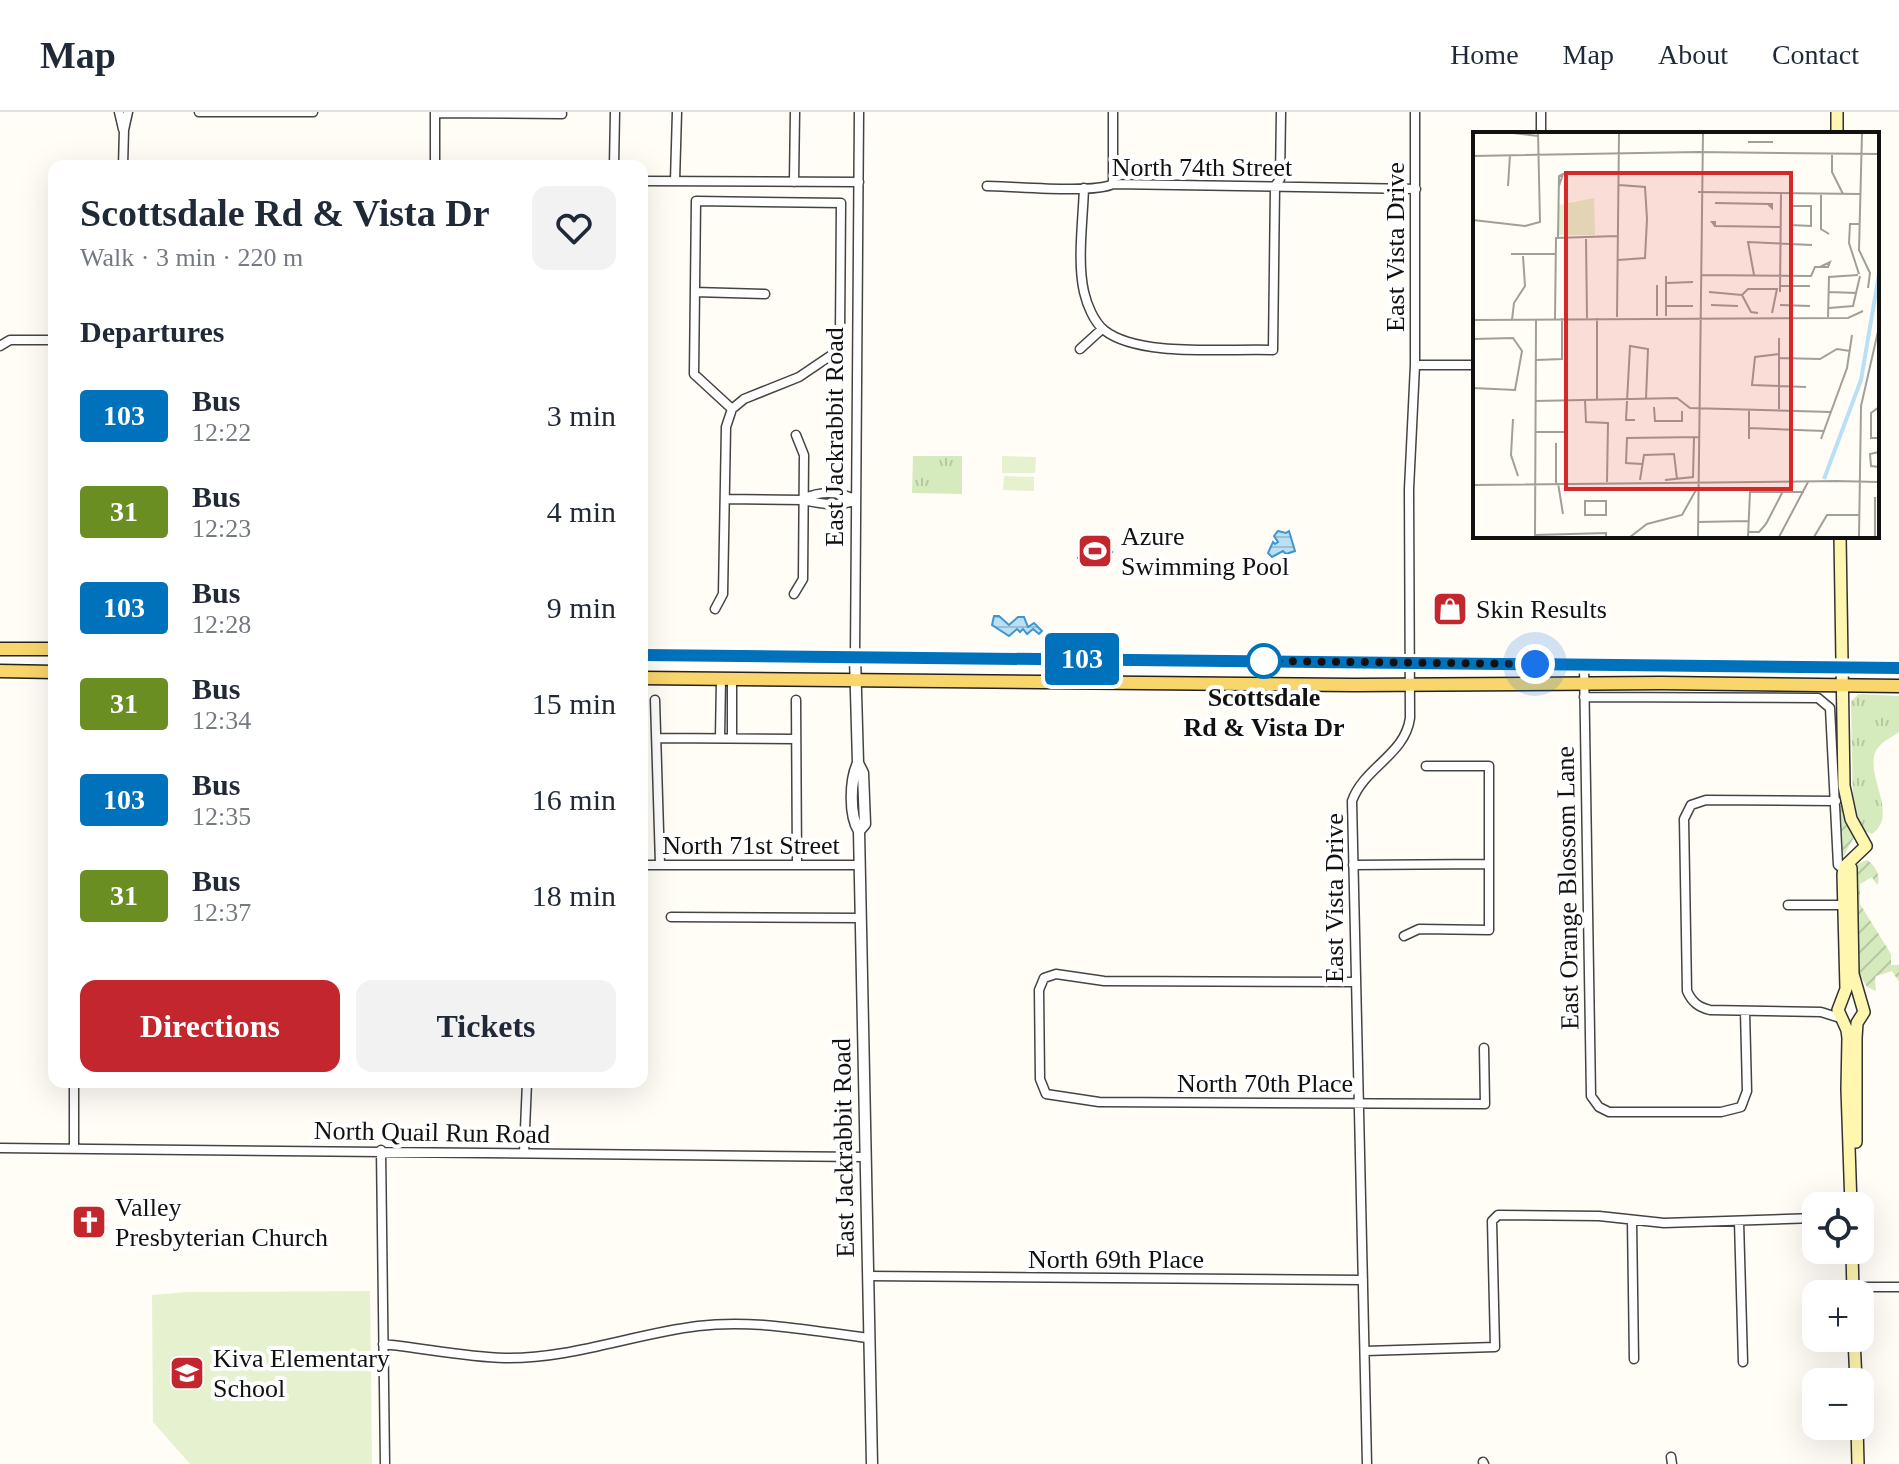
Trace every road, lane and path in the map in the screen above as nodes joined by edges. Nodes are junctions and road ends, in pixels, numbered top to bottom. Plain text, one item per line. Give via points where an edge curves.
1 (119, 112) edge
2 (128, 112) edge
3 (199, 112) edge
4 (435, 112) edge
5 (615, 112) edge
6 (677, 112) edge
7 (795, 112) edge
8 (859, 112) edge
9 (1113, 112) edge
10 (1281, 112) edge
11 (1415, 112) edge
12 (313, 113) edge
13 (562, 114) edge
14 (124, 130) junction
15 (123, 160) edge
16 (435, 160) edge
17 (614, 160) edge
18 (648, 181) edge
19 (675, 181) junction
20 (794, 182) junction
21 (859, 182) junction
22 (1113, 184) junction
23 (987, 186) dead end
24 (1275, 186) junction
25 (1084, 188) junction
26 (1416, 189) junction
27 (695, 292) junction
28 (765, 294) dead end
29 (1102, 329) junction
30 (48, 340) edge
31 (0, 346) edge
32 (1080, 349) dead end
33 (1415, 365) junction
34 (1473, 365) edge
35 (732, 409) junction
36 (796, 435) dead end
37 (725, 499) junction
38 (803, 500) junction
39 (856, 500) junction
40 (1840, 538) edge
41 (794, 594) dead end
42 (715, 609) dead end
43 (0, 649) edge
44 (48, 649) edge
45 (648, 655) edge
46 (855, 657) junction
47 (1052, 659) junction
48 (1114, 660) junction
49 (1410, 663) junction
50 (1584, 665) junction
51 (1841, 667) junction
52 (1899, 668) edge
53 (0, 671) edge
54 (48, 672) edge
55 (648, 678) edge
56 (726, 679) junction
57 (856, 680) junction
58 (1052, 683) junction
59 (1111, 683) junction
60 (1411, 684) junction
61 (1842, 685) junction
62 (1899, 686) edge
63 (1584, 690) junction
64 (655, 700) dead end
65 (796, 700) dead end
66 (657, 738) junction
67 (720, 738) junction
68 (732, 738) junction
69 (795, 739) junction
70 (1426, 766) dead end
71 (1836, 801) junction
72 (660, 864) junction
73 (797, 864) junction
74 (1489, 864) junction
75 (648, 865) edge
76 (860, 865) junction
77 (1353, 865) junction
78 (1847, 866) junction
79 (1788, 905) dead end
80 (1843, 905) junction
81 (671, 917) dead end
82 (860, 918) junction
83 (1404, 936) dead end
84 (1848, 965) junction
85 (1354, 982) junction
86 (1859, 1001) junction
87 (1842, 1003) junction
88 (1745, 1011) junction
89 (1821, 1012) junction
90 (1847, 1021) junction
91 (1484, 1048) dead end
92 (74, 1088) edge
93 (527, 1088) edge
94 (1357, 1104) junction
95 (0, 1148) edge
96 (74, 1149) junction
97 (381, 1150) junction
98 (524, 1153) junction
99 (864, 1157) junction
100 (1851, 1192) edge
101 (1802, 1219) edge
102 (1632, 1221) junction
103 (1739, 1221) junction
104 (868, 1276) junction
105 (1363, 1280) junction
106 (1899, 1287) edge
107 (1874, 1289) edge
108 (868, 1338) junction
109 (383, 1344) junction
110 (1365, 1351) junction
111 (1634, 1359) dead end
112 (1743, 1362) dead end
113 (1857, 1440) edge
114 (385, 1464) edge
115 (872, 1464) edge
116 (1367, 1464) edge
117 (1858, 1464) edge

1 - 14 street
2 - 14 street
3 - 12 street
4 - 13 street
4 - 16 street
5 - 17 street
6 - 19 street
7 - 20 street
8 - 21 street, East Jackrabbit Road
9 - 22 street
10 - 24 street via 1280,179
11 - 26 street, East Vista Drive
14 - 15 street
18 - 19 street
19 - 20 street
20 - 21 street
21 - 39 street, East Jackrabbit Road
22 - 24 street, North 74th Street
22 - 25 street, North 74th Street
23 - 25 street, North 74th Street
24 - 26 street, North 74th Street
24 - 29 street via 1273,350 1135,346
25 - 29 street via 1083,289
26 - 33 street, East Vista Drive
27 - 28 street
27 - 35 street via 694,374
27 - 35 street via 696,201 841,203 840,335 833,354
29 - 32 street
30 - 31 street via 10,340
33 - 34 street
33 - 49 street, East Vista Drive
35 - 37 street via 726,427
36 - 38 street via 804,455
37 - 38 street
37 - 42 street via 723,594
38 - 39 street via 814,494 847,494
38 - 41 street via 803,579
39 - 46 street, East Jackrabbit Road
40 - 51 main road
43 - 44 main road
45 - 46 main road
46 - 47 main road
46 - 57 street, East Jackrabbit Road
47 - 48 main road
47 - 58 main road
48 - 49 main road
48 - 59 main road
49 - 50 main road
49 - 60 street, East Vista Drive
50 - 51 main road
50 - 63 street, East Orange Blossom Lane
51 - 52 main road
51 - 61 main road
53 - 54 main road
55 - 56 main road
56 - 57 main road
56 - 67 street
56 - 68 street
57 - 58 main road
57 - 76 street, East Jackrabbit Road via 865,824 859,831
58 - 59 main road
59 - 60 main road
60 - 63 main road
60 - 77 street, East Vista Drive via 1404,740 1358,787 1352,801
61 - 62 main road
61 - 63 main road
61 - 78 main road via 1844,786 1851,819 1866,846
63 - 71 street via 1818,698 1830,708
63 - 88 street, East Orange Blossom Lane via 1591,1096 1609,1112 1721,1112 1741,1107 1747,1091
64 - 66 street
65 - 69 street
66 - 67 street
66 - 72 street
67 - 68 street
68 - 69 street
69 - 73 street
70 - 74 street via 1489,766
71 - 78 street via 1838,865
71 - 88 street via 1706,800 1691,805 1684,819 1687,991 1696,1004 1710,1010
72 - 73 street, North 71st Street
72 - 75 street, North 71st Street
73 - 76 street, North 71st Street
74 - 77 street
74 - 83 street via 1489,930 1419,929
76 - 82 street, East Jackrabbit Road
77 - 85 street, East Vista Drive
78 - 80 main road
78 - 84 main road
79 - 80 street
80 - 84 main road
81 - 82 street
82 - 99 street, East Jackrabbit Road
84 - 86 main road
84 - 87 main road
85 - 94 street, East Vista Drive
85 - 94 street, North 70th Place via 1104,981 1056,974 1044,978 1039,990 1040,1079 1046,1094 1099,1102
86 - 87 main road
86 - 90 main road via 1864,1012
87 - 89 street
87 - 90 main road
88 - 89 street
89 - 90 street
90 - 100 main road
91 - 94 street, North 70th Place via 1485,1104
92 - 96 street
93 - 98 street
94 - 105 street, East Vista Drive
95 - 96 street, North Quail Run Road
96 - 97 street, North Quail Run Road
97 - 98 street, North Quail Run Road
97 - 109 street
98 - 99 street, North Quail Run Road
99 - 104 street, East Jackrabbit Road
101 - 103 street
102 - 103 street
102 - 110 street via 1498,1215 1492,1221 1495,1347
102 - 111 street
103 - 112 street
104 - 105 street, North 69th Place
104 - 108 street, East Jackrabbit Road
105 - 110 street, East Vista Drive
106 - 107 street
108 - 109 street via 751,1323 701,1325 578,1351 506,1358
108 - 115 street, East Jackrabbit Road
109 - 114 street
110 - 116 street, East Vista Drive
113 - 117 main road

